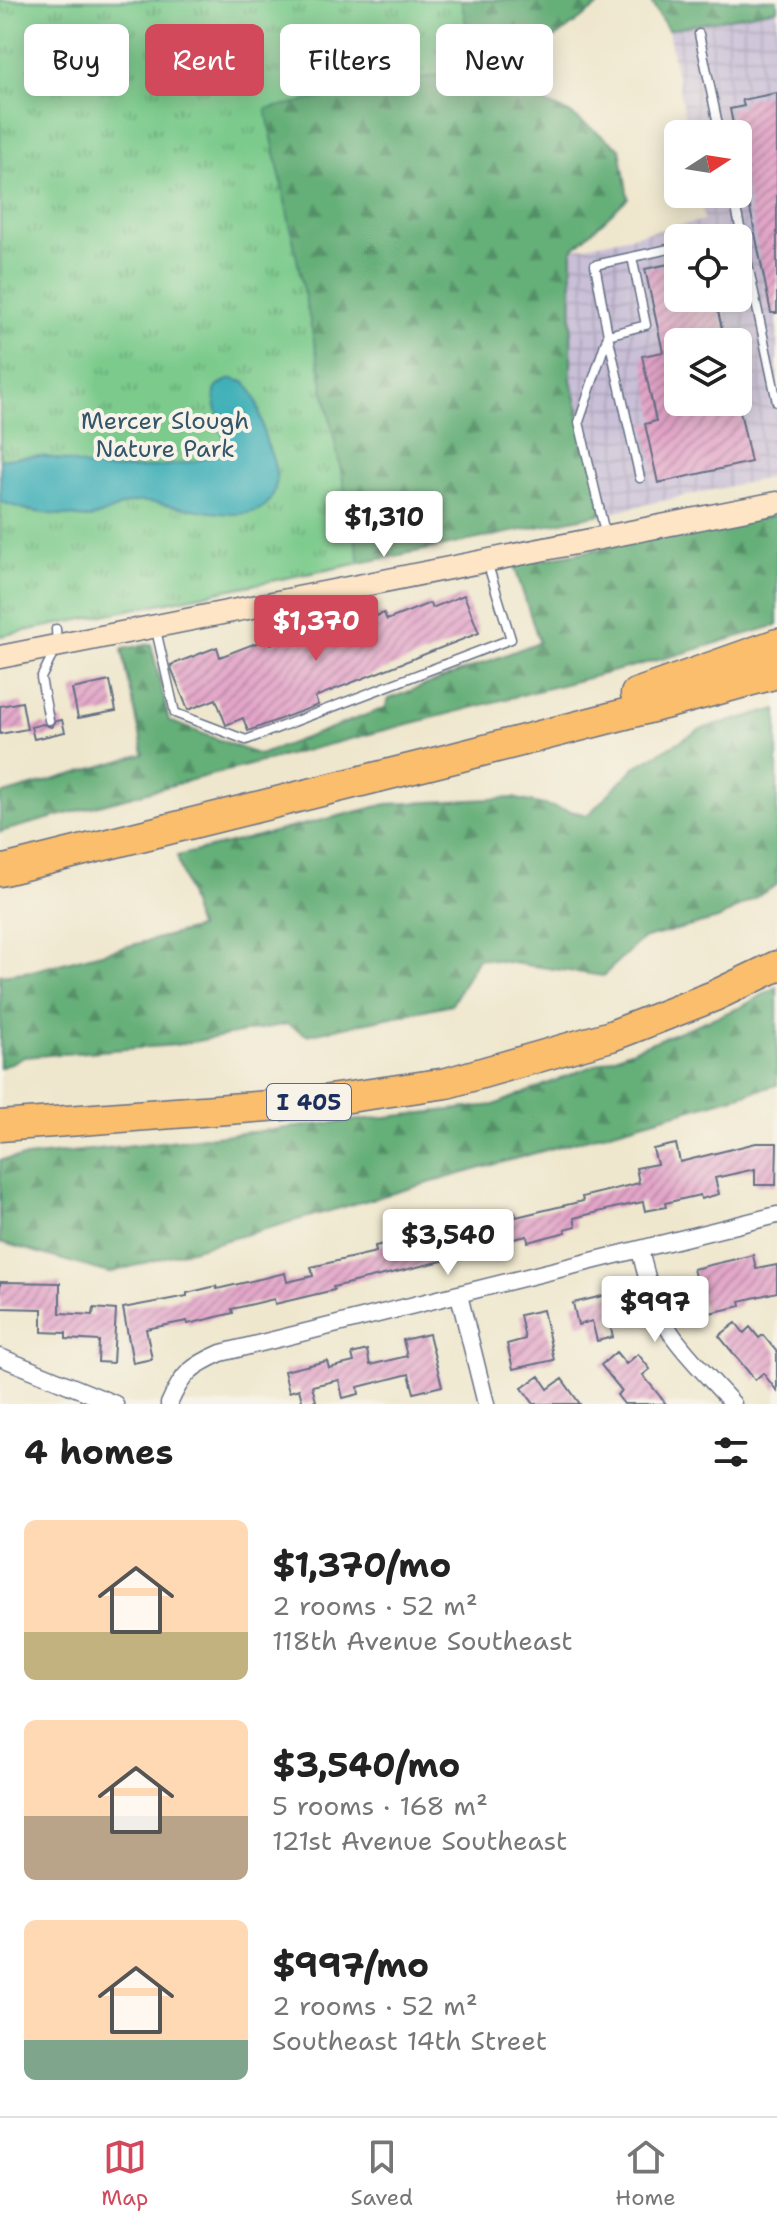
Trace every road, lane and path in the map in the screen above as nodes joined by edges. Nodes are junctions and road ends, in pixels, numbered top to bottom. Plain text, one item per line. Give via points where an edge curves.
1 (699, 34) dead end
2 (717, 120) edge
3 (736, 208) edge
4 (664, 250) edge
5 (632, 257) junction
6 (608, 335) junction
7 (777, 402) edge
8 (640, 478) dead end
9 (777, 503) edge
10 (606, 537) junction
11 (487, 562) junction
12 (155, 627) junction
13 (56, 638) junction
14 (777, 644) edge
15 (0, 657) edge
16 (777, 673) edge
17 (49, 720) dead end
18 (450, 759) junction
19 (0, 871) edge
20 (777, 966) edge
21 (0, 1126) edge
22 (777, 1215) edge
23 (640, 1250) junction
24 (459, 1295) junction
25 (0, 1357) edge
26 (115, 1404) edge
27 (169, 1404) edge
28 (486, 1404) edge
29 (733, 1404) edge

1 - 2 lane
3 - 7 lane
4 - 5 lane
5 - 6 lane via 646,325
5 - 6 lane via 595,265
6 - 8 lane
6 - 10 lane via 579,422
9 - 10 street
10 - 11 street
11 - 12 street
11 - 12 lane via 511,639 246,740 175,713
12 - 13 street
13 - 15 street
13 - 17 lane via 41,678
14 - 18 highway
16 - 18 highway
18 - 19 highway
20 - 21 highway, I 405 via 611,1036 447,1083 292,1104
22 - 23 street
23 - 24 street
23 - 29 street via 649,1287 671,1333
24 - 27 street via 221,1353 191,1368
24 - 28 street
25 - 26 street

